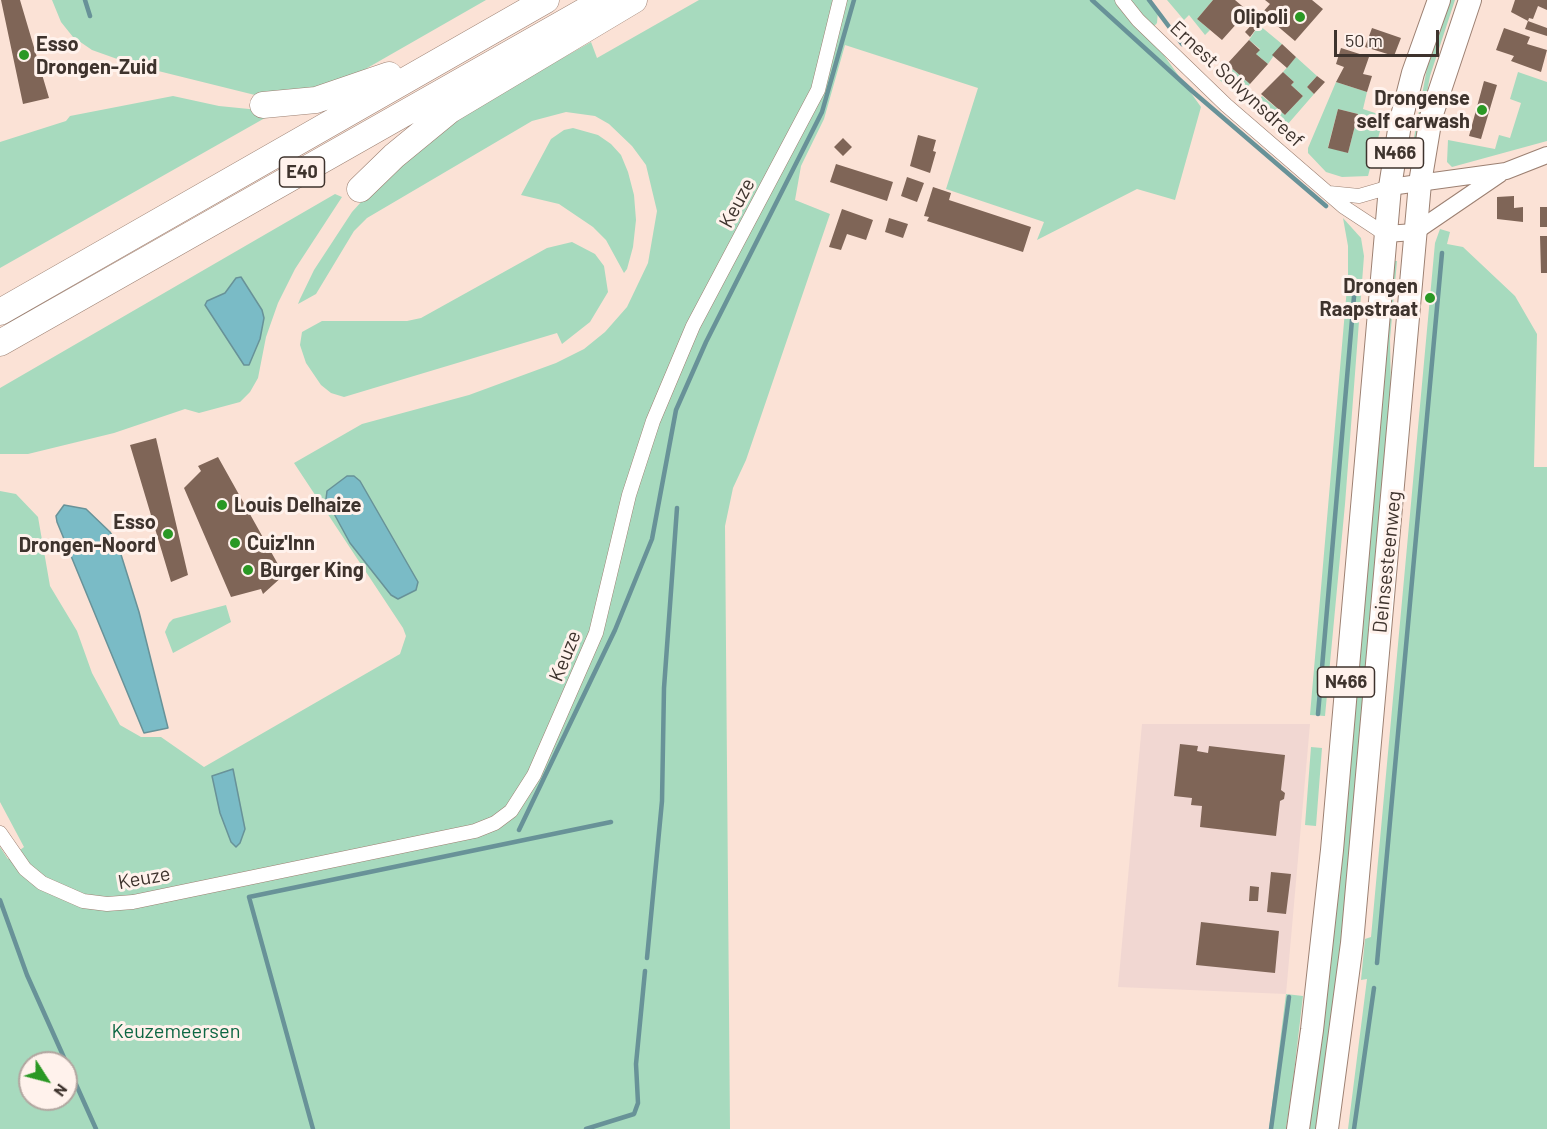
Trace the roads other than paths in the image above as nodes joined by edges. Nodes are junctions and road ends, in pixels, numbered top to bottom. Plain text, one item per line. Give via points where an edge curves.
1 (546, 0) edge
2 (604, 0) edge
3 (634, 0) edge
4 (840, 0) edge
5 (1122, 0) edge
6 (1439, 0) edge
7 (1470, 0) edge
8 (444, 58) junction
9 (263, 105) dead end
10 (1547, 155) edge
11 (1506, 171) junction
12 (1420, 183) junction
13 (1390, 187) junction
14 (360, 189) dead end
15 (1329, 193) junction
16 (1415, 232) junction
17 (1386, 234) junction
18 (0, 312) edge
19 (0, 343) edge
20 (0, 833) edge
21 (1298, 1129) edge
22 (1327, 1129) edge

1 - 8 highway, E40
2 - 19 highway, E40
3 - 14 highway via 450,110
4 - 20 street, Keuze via 818,90 693,326 653,421 629,495 596,633 534,775 511,811 475,831 133,902 107,904 82,901 42,883 25,869
5 - 15 street, Ernest Solvynsdreef via 1226,105
6 - 13 highway, Deinsesteenweg / N466 via 1413,73
7 - 12 highway, Deinsesteenweg / N466 via 1437,98
8 - 9 highway via 316,100
8 - 18 highway, E40
10 - 11 street
11 - 12 street
11 - 16 street
12 - 13 street
12 - 16 highway, Deinsesteenweg / N466
13 - 15 street via 1359,196
13 - 17 highway, Deinsesteenweg / N466
15 - 17 street, Ernest Solvynsdreef
16 - 17 street
16 - 22 highway, Deinsesteenweg / N466 via 1353,931
17 - 21 highway, Deinsesteenweg / N466 via 1332,850

